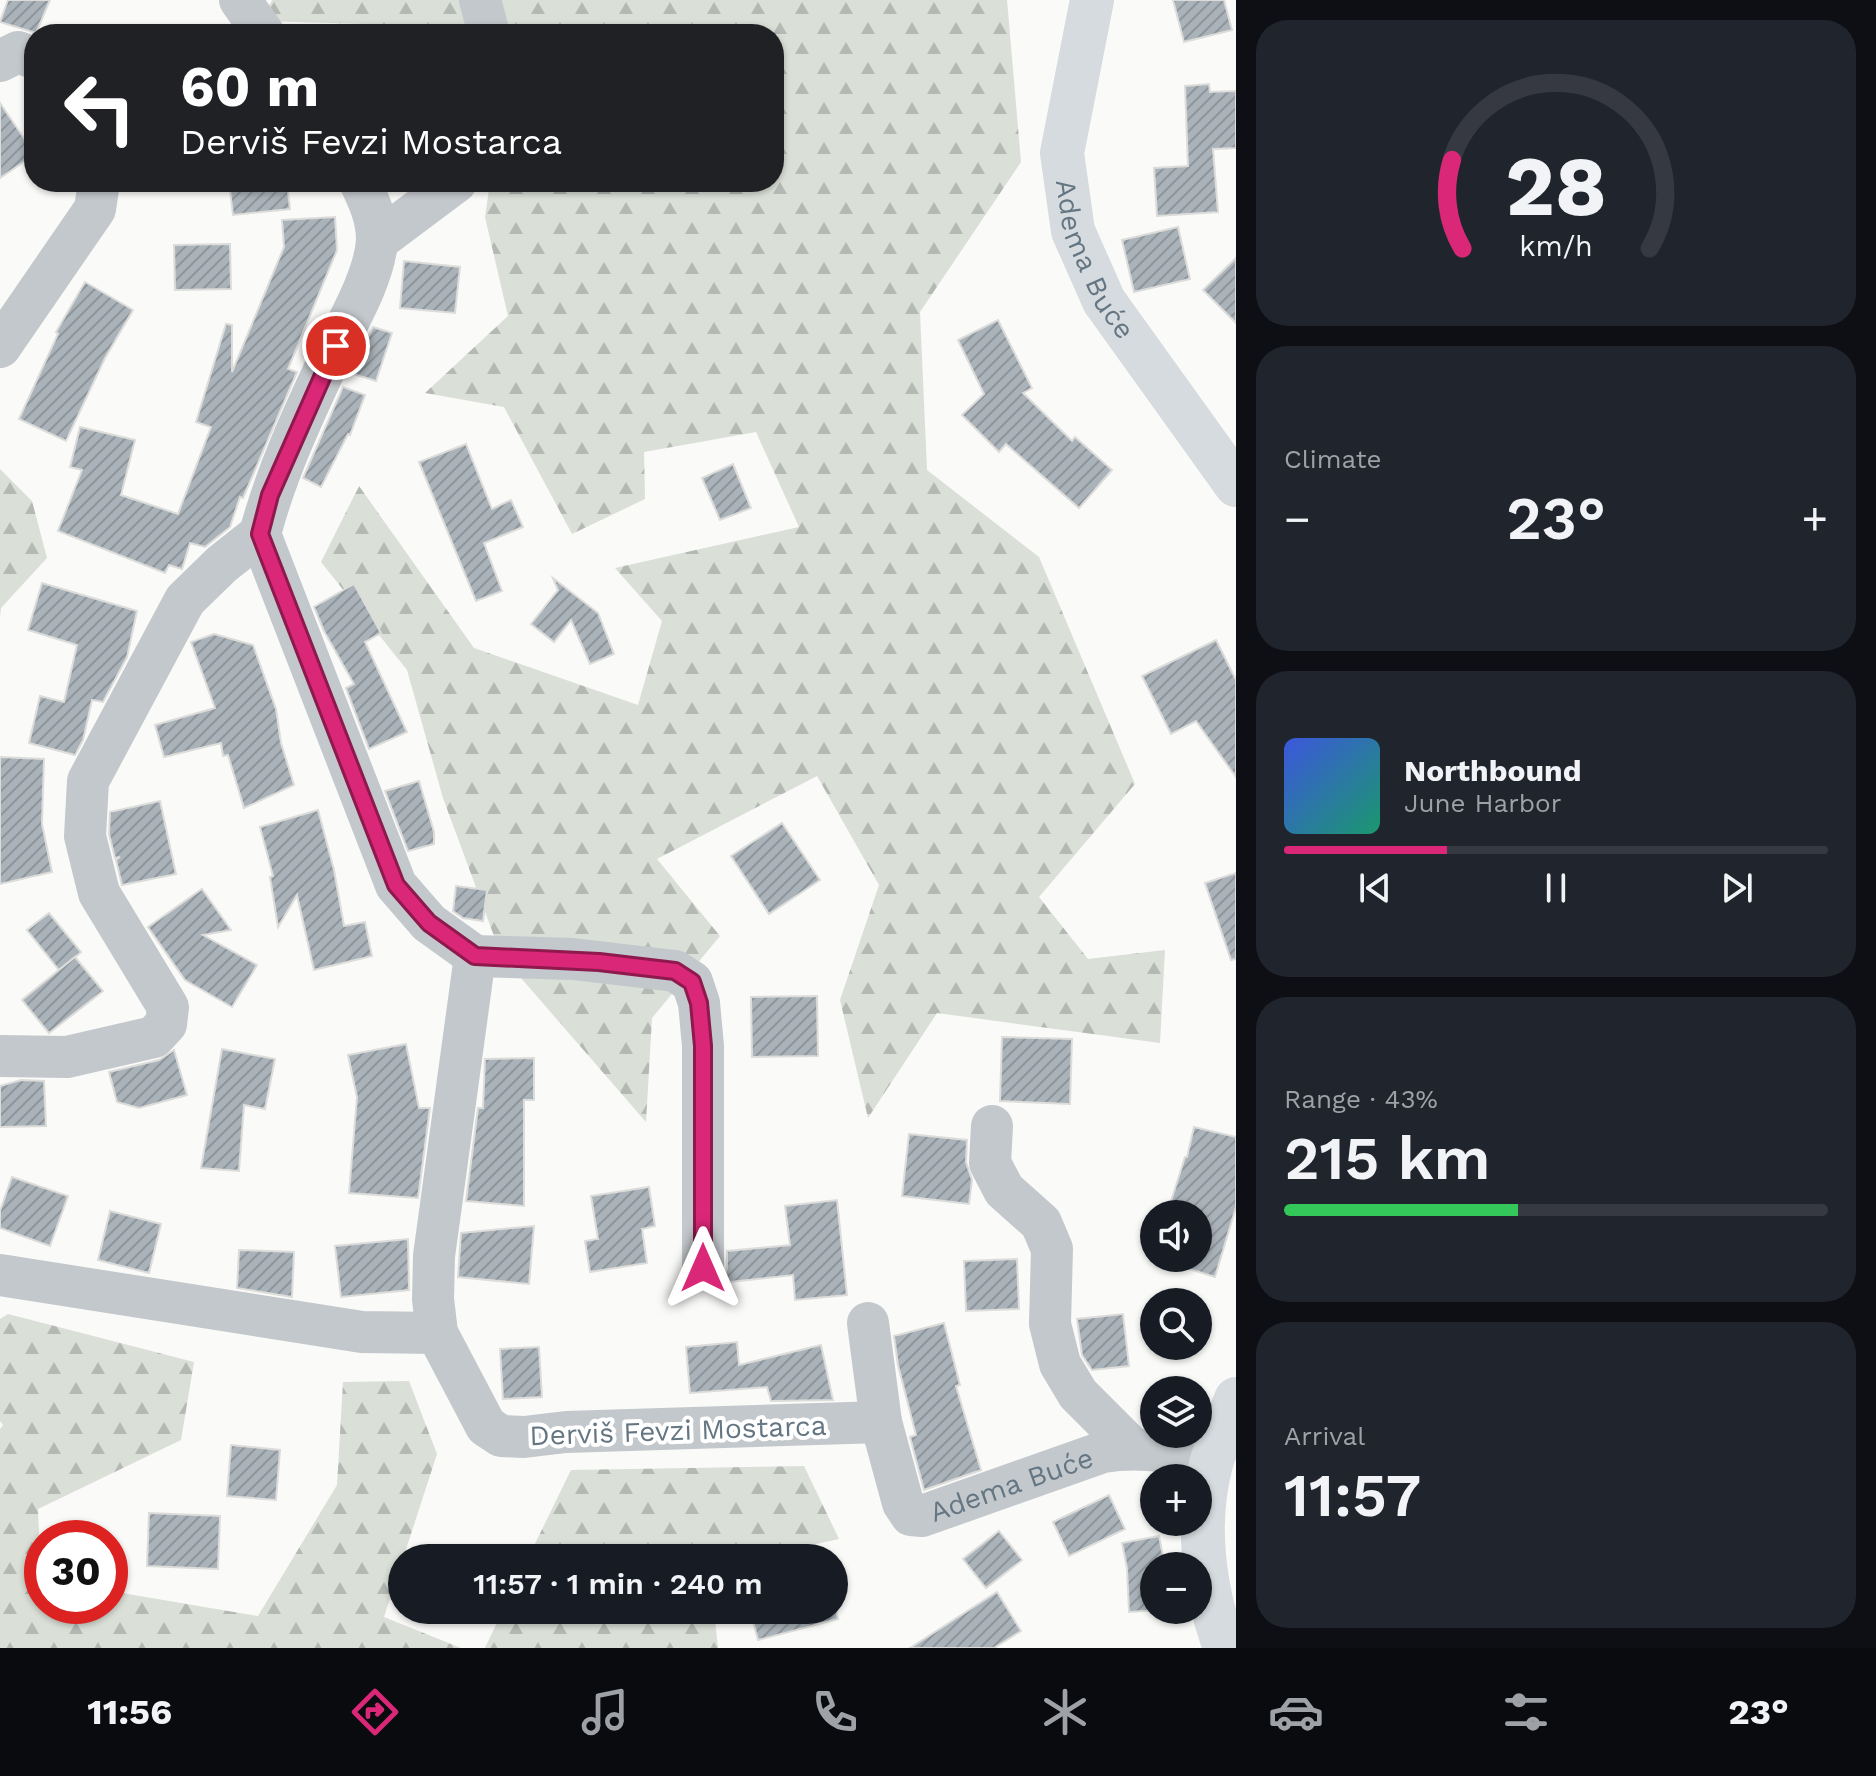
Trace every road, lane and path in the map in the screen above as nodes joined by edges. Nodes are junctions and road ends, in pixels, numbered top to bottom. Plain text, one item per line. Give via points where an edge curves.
1 (240, 0) edge
2 (480, 0) edge
3 (1092, 0) edge
4 (257, 24) edge
5 (486, 24) edge
6 (24, 54) edge
7 (0, 61) edge
8 (98, 192) edge
9 (365, 192) edge
10 (443, 192) edge
11 (377, 241) junction
12 (0, 347) edge
13 (1236, 485) edge
14 (260, 534) junction
15 (475, 956) junction
16 (0, 1056) edge
17 (992, 1126) dead end
18 (703, 1268) dead end
19 (0, 1275) edge
20 (868, 1323) dead end
21 (437, 1333) junction
22 (1236, 1399) edge
23 (881, 1422) junction
24 (1132, 1448) junction
25 (1211, 1463) junction
26 (1225, 1648) edge

1 - 4 street
2 - 5 street
3 - 13 street, Adema Buće via 1062,153 1073,231 1104,301
6 - 7 street
8 - 12 street via 95,209
9 - 11 street via 374,209
10 - 11 street
11 - 14 street via 367,277 270,495
14 - 15 street via 396,885 429,923
14 - 16 street via 185,600 88,781 85,836 99,893 168,1007 166,1024 154,1037 67,1057
15 - 18 street via 573,959 675,971 692,982 703,1046
15 - 21 street, Derviš Fevzi Mostarca via 434,1256
17 - 24 street via 990,1163 1004,1190 1041,1223 1052,1249 1050,1324 1060,1364 1078,1394
19 - 21 street via 362,1332
20 - 23 street, Adema Buće
21 - 23 street, Derviš Fevzi Mostarca via 486,1426 501,1436
22 - 25 street
23 - 24 street, Adema Buće via 911,1515 922,1516 1103,1452
24 - 25 street, Adema Buće
25 - 26 street via 1202,1539 1211,1611

